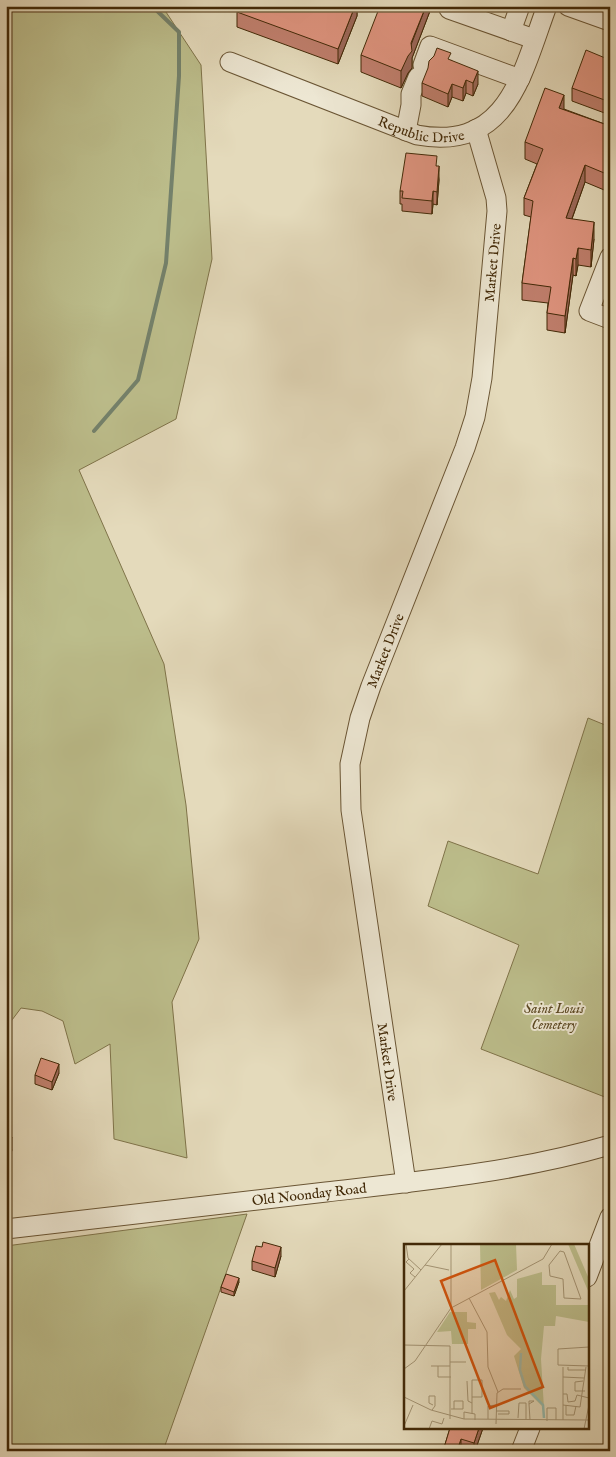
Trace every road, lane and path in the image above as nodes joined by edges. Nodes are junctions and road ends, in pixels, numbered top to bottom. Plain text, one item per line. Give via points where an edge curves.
1 (520, 6) edge
2 (547, 6) edge
3 (568, 6) edge
4 (448, 9) dead end
5 (610, 21) edge
6 (510, 31) junction
7 (534, 40) junction
8 (230, 62) dead end
9 (520, 79) junction
10 (476, 129) junction
11 (406, 131) junction
12 (610, 257) edge
13 (610, 319) edge
14 (610, 1145) edge
15 (406, 1183) junction
16 (610, 1217) edge
17 (6, 1228) edge
18 (588, 1274) edge
19 (529, 1430) edge
20 (521, 1451) edge

1 - 6 street
2 - 7 street, Republic Drive
3 - 5 street
4 - 6 street
6 - 7 street
7 - 9 street, Republic Drive
8 - 11 street, Republic Drive
9 - 10 street, Republic Drive via 504,107 489,122
9 - 11 street via 430,46 411,94
10 - 11 street, Republic Drive via 455,137 441,138
10 - 15 street, Market Drive via 497,211 485,355 475,417 371,686 355,735 350,764 351,810
12 - 13 street via 589,311
14 - 15 street, Old Noonday Road via 532,1164
15 - 17 street, Old Noonday Road
16 - 18 street
19 - 20 street

